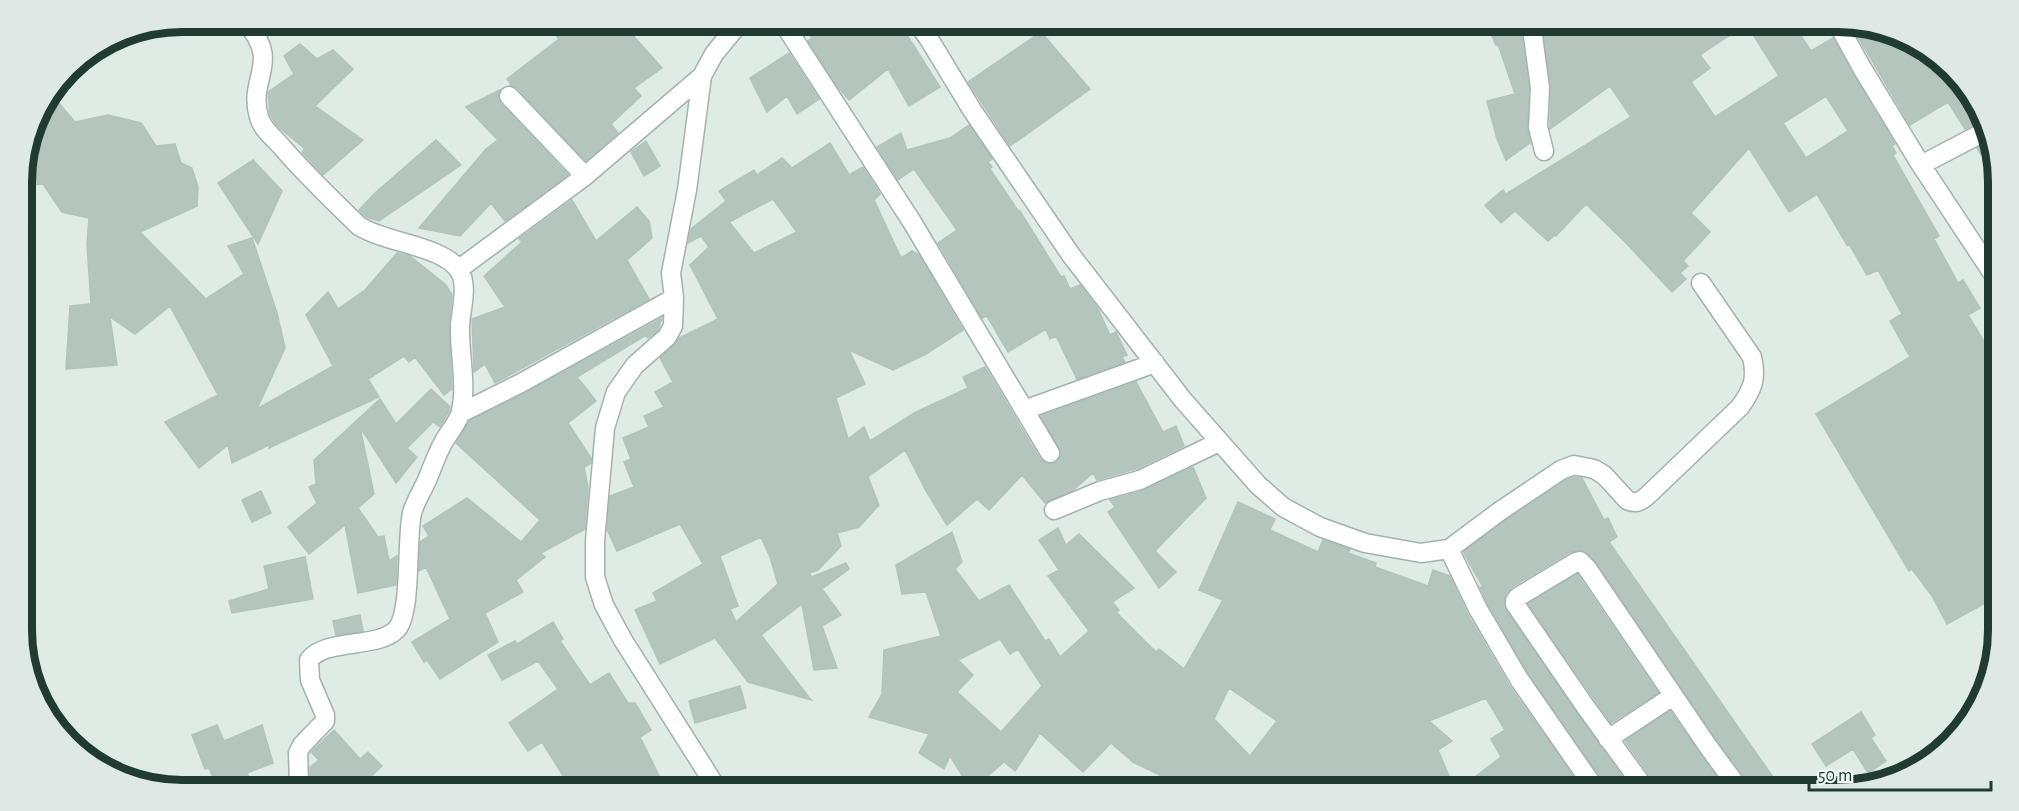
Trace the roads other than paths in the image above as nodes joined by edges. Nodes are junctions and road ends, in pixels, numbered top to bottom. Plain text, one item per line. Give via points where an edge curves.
1 (255, 32) edge
2 (732, 32) edge
3 (789, 32) edge
4 (924, 32) edge
5 (1532, 32) edge
6 (1842, 32) edge
7 (702, 76) junction
8 (509, 96) dead end
9 (1979, 134) edge
10 (1544, 151) dead end
11 (1922, 165) junction
12 (585, 176) junction
13 (1988, 255) edge
14 (459, 269) junction
15 (1701, 283) dead end
16 (674, 298) junction
17 (1155, 363) junction
18 (1024, 410) junction
19 (461, 413) junction
20 (1219, 442) junction
21 (1050, 453) dead end
22 (1054, 510) dead end
23 (1449, 549) junction
24 (1673, 696) junction
25 (1608, 739) junction
26 (1588, 779) edge
27 (1638, 779) edge
28 (1732, 779) edge
29 (299, 780) edge
30 (711, 780) edge

1 - 14 street via 264,56 256,102 263,127 359,226 444,257
2 - 7 street
3 - 18 street via 912,222
4 - 17 street via 1071,255
5 - 10 street via 1540,88 1538,127
6 - 11 street
7 - 12 street
7 - 16 street via 671,273
8 - 12 street
9 - 11 street
11 - 13 street
12 - 14 street
14 - 19 street via 464,279
15 - 23 street via 1752,357 1755,381 1740,407 1641,501 1627,500 1594,469 1574,465 1535,487
16 - 19 street
16 - 30 street via 671,332 627,375 609,409 595,578 623,640
17 - 18 street
17 - 20 street
18 - 21 street
19 - 29 street via 442,444 413,510 405,602 398,627 381,637 324,650 309,660 310,680 325,721 298,753
20 - 22 street via 1140,480
20 - 23 street via 1283,507 1320,527 1365,543 1420,553
23 - 26 street via 1519,679
24 - 25 street
24 - 25 street via 1580,561 1518,597 1515,601 1521,612
24 - 28 street
25 - 27 street

